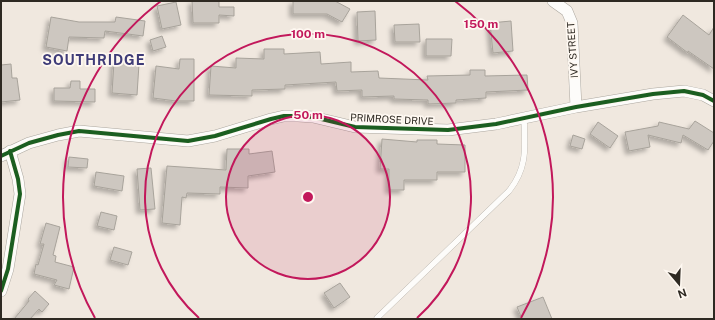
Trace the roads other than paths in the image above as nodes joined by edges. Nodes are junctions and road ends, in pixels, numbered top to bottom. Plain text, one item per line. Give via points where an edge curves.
1 (553, 1) edge
2 (714, 101) edge
3 (576, 107) junction
4 (524, 118) junction
5 (5, 154) edge
6 (1, 290) edge
7 (377, 318) dead end

1 - 3 street, IVY STREET via 567,11 572,23
2 - 3 street, PRIMROSE DRIVE via 684,91
3 - 4 street, PRIMROSE DRIVE
4 - 5 street, PRIMROSE DRIVE via 448,130 355,126 313,117 284,116 188,141 79,131 40,140
4 - 7 lane via 524,156 517,181
5 - 6 street via 18,179 20,194 8,269

